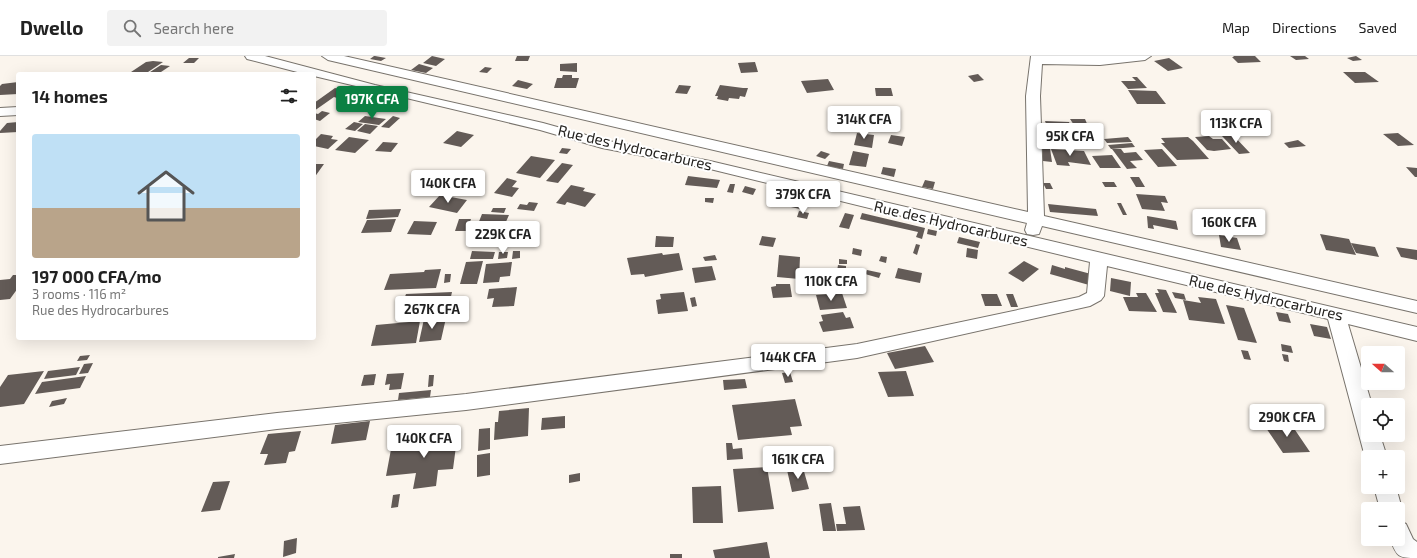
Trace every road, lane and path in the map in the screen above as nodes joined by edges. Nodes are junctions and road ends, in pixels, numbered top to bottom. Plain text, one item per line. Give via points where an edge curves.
1 (251, 56) edge
2 (328, 56) edge
3 (1145, 56) edge
4 (1037, 58) edge
5 (284, 64) junction
6 (270, 72) edge
7 (314, 72) edge
8 (397, 72) junction
9 (316, 73) edge
10 (373, 88) junction
11 (16, 111) edge
12 (0, 112) edge
13 (1036, 219) junction
14 (1031, 243) junction
15 (1099, 259) junction
16 (1417, 307) edge
17 (1336, 315) junction
18 (1417, 334) edge
19 (1361, 403) edge
20 (0, 455) edge
21 (1404, 546) edge
22 (1417, 556) edge

1 - 5 street, Rue des Hydrocarbures
2 - 8 street
3 - 4 street via 1100,61
4 - 13 street via 1033,96
5 - 6 street
5 - 7 street, Rue des Hydrocarbures
8 - 10 street
8 - 13 street
9 - 10 street, Rue des Hydrocarbures
10 - 14 street, Rue des Hydrocarbures via 543,127 602,144 710,165
11 - 12 street
13 - 14 street
13 - 16 street
14 - 15 street, Rue des Hydrocarbures
15 - 17 street, Rue des Hydrocarbures
15 - 20 street via 1095,296 1084,302 857,351 466,402 277,421
17 - 18 street, Rue des Hydrocarbures
17 - 19 street
21 - 22 street

